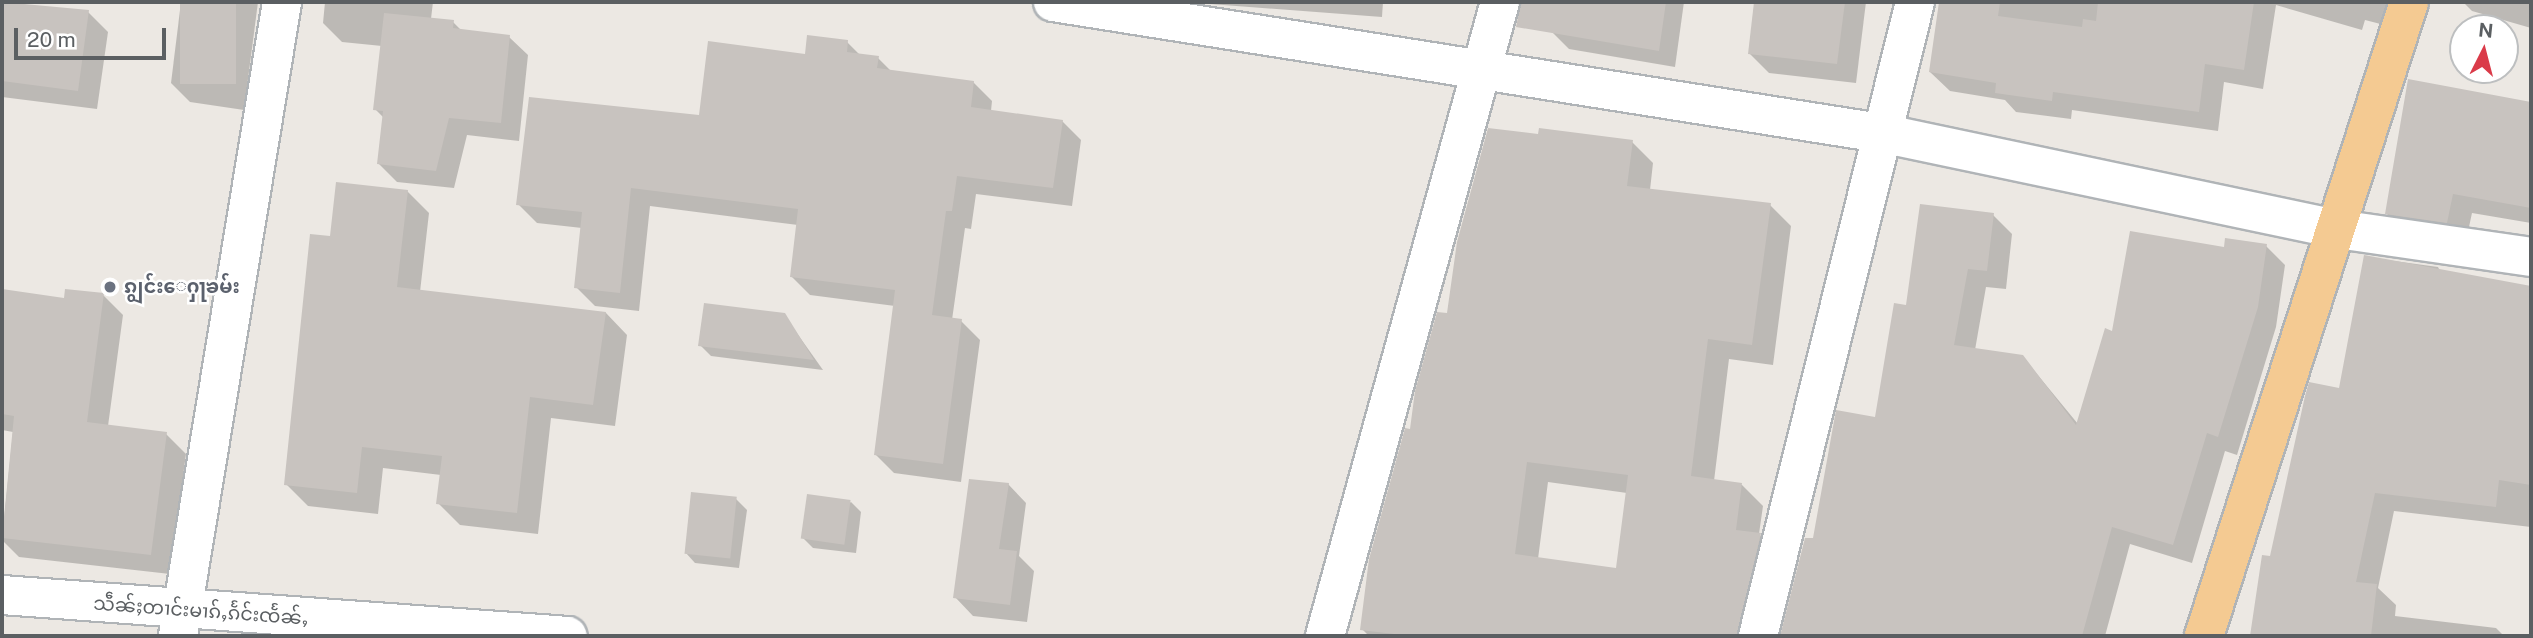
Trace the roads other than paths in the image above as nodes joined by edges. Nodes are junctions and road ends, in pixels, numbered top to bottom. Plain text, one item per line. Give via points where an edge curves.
1 (282, 2) edge
2 (1053, 2) edge
3 (1500, 2) edge
4 (1915, 2) edge
5 (2409, 2) edge
6 (1480, 70) junction
7 (1886, 134) junction
8 (2337, 229) junction
9 (2531, 257) edge
10 (2, 596) edge
11 (180, 622) edge
12 (568, 636) edge
13 (1325, 636) edge
14 (1758, 636) edge
15 (2204, 636) edge

1 - 11 street
2 - 6 street
3 - 6 street
4 - 7 street
5 - 8 highway
6 - 7 street
6 - 13 street
7 - 8 street
7 - 14 street
8 - 9 street
8 - 15 highway
10 - 11 street, သဵၼ်ႈတၢင်းမၢၵ်ႇၵႅင်းၸႅၼ်ႇ
11 - 12 street, သဵၼ်ႈတၢင်းမၢၵ်ႇၵႅင်းၸႅၼ်ႇ

